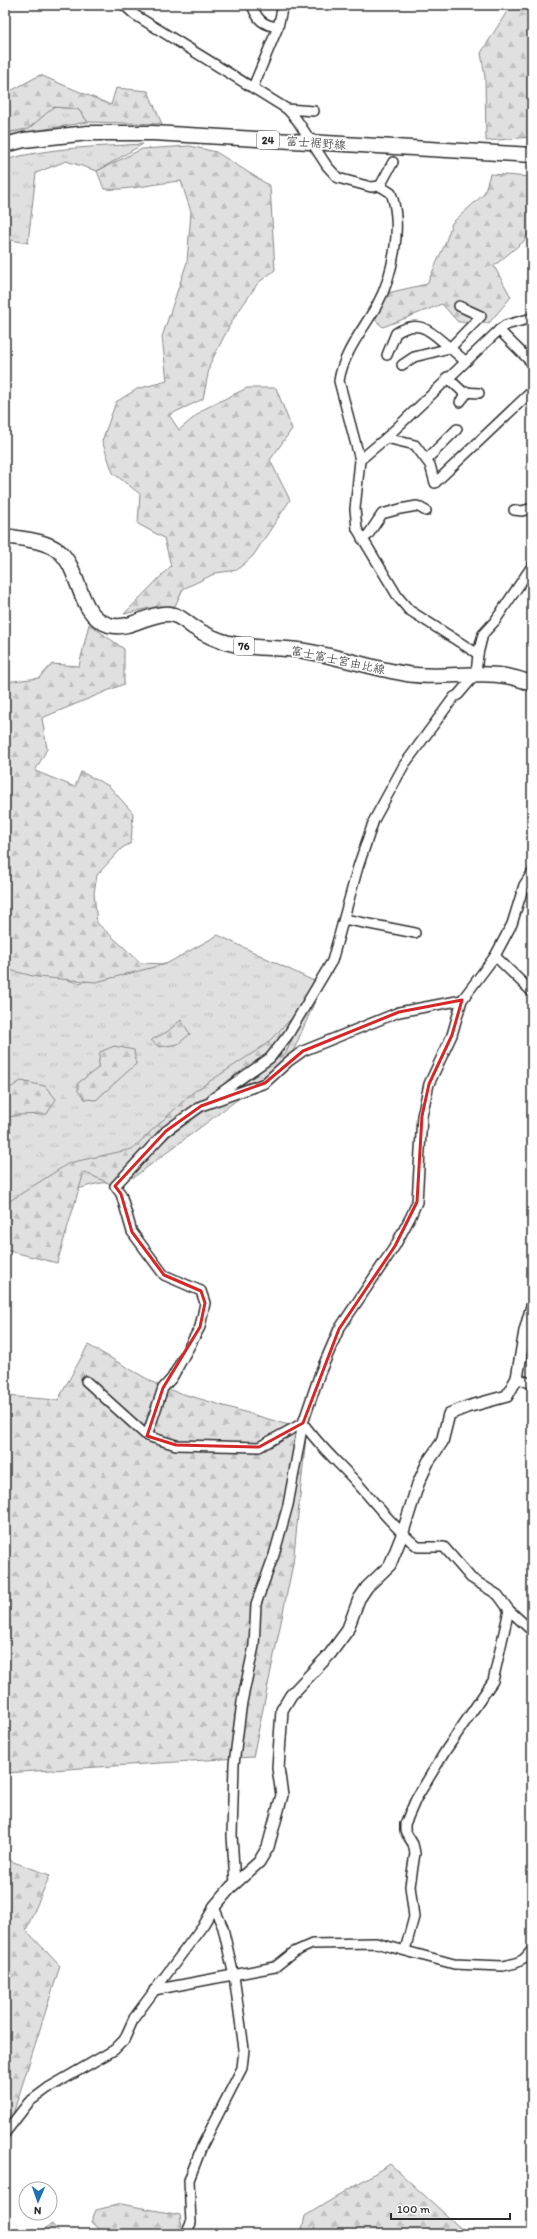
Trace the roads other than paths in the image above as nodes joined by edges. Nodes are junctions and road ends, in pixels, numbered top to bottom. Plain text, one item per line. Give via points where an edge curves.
1 (124, 5) edge
2 (252, 5) edge
3 (283, 5) edge
4 (278, 27) junction
5 (253, 87) junction
6 (287, 109) junction
7 (314, 111) dead end
8 (312, 143) junction
9 (5, 145) edge
10 (532, 154) edge
11 (393, 162) dead end
12 (380, 186) junction
13 (459, 306) dead end
14 (532, 318) edge
15 (499, 330) junction
16 (450, 348) junction
17 (387, 355) dead end
18 (465, 361) junction
19 (532, 363) edge
20 (402, 365) dead end
21 (448, 377) junction
22 (532, 391) edge
23 (468, 392) junction
24 (479, 393) dead end
25 (460, 402) dead end
26 (457, 429) dead end
27 (386, 438) junction
28 (427, 459) junction
29 (360, 460) junction
30 (532, 508) edge
31 (514, 510) dead end
32 (426, 511) dead end
33 (5, 536) edge
34 (362, 539) junction
35 (532, 566) edge
36 (478, 654) junction
37 (476, 674) junction
38 (532, 684) edge
39 (532, 874) edge
40 (344, 919) junction
41 (415, 933) dead end
42 (495, 956) junction
43 (532, 992) edge
44 (462, 1000) junction
45 (200, 1106) junction
46 (532, 1306) edge
47 (517, 1378) junction
48 (86, 1381) dead end
49 (532, 1384) edge
50 (303, 1423) junction
51 (147, 1436) junction
52 (402, 1535) junction
53 (509, 1610) junction
54 (532, 1631) edge
55 (235, 1884) junction
56 (214, 1907) junction
57 (405, 1950) junction
58 (532, 1950) edge
59 (234, 1976) junction
60 (154, 1990) junction
61 (5, 2133) edge
62 (186, 2234) edge

1 - 5 street via 135,15
2 - 4 street via 257,18 266,25
3 - 4 street
4 - 5 street
5 - 6 street
6 - 7 street
6 - 8 street
8 - 9 main road, 富士裾野線 / 24 via 153,133 88,133 37,138
8 - 10 main road, 富士裾野線 / 24
8 - 12 street via 338,178
11 - 12 street
12 - 29 street via 391,193 394,201 397,221 395,246 385,288 347,355 339,381
13 - 16 street via 481,316
14 - 15 street via 506,325
15 - 18 street
15 - 19 street
16 - 17 street via 424,327 410,326 396,333
16 - 18 street
16 - 20 street via 414,358
18 - 21 street
21 - 23 street via 463,392
21 - 27 street
22 - 28 street via 435,483
23 - 24 street
23 - 25 street
26 - 28 street
27 - 28 street via 407,441 415,445
27 - 29 street
29 - 34 street via 355,523
30 - 31 street
32 - 34 street via 417,506 382,514 368,535
33 - 37 main road, 富士富士宮由比線 / 76 via 40,543 59,552 68,562 89,609 100,622 108,625 118,627 157,614 171,614 210,636 240,646 299,650 386,671 424,677
34 - 36 street via 398,598 409,610
35 - 36 street via 495,621 483,634
36 - 37 street
37 - 38 main road, 富士富士宮由比線 / 76 via 501,674
37 - 40 street via 458,696 454,697 404,765 374,820
39 - 42 street via 524,885 512,924
40 - 41 street
40 - 45 street via 332,961 288,1035 270,1058
42 - 43 street
42 - 44 street
44 - 45 street via 399,1012 303,1051 288,1061 265,1083
44 - 50 street via 452,1035 427,1091 422,1116 417,1202 395,1246 339,1329 320,1373
45 - 51 street via 166,1131 115,1186 121,1194 132,1232 164,1276 201,1291 204,1303 200,1327 172,1378 163,1388
46 - 47 street
47 - 49 street
47 - 52 street via 507,1396 448,1414 442,1442 428,1462 418,1484
48 - 51 street
50 - 51 street via 259,1447 176,1445
50 - 52 street via 315,1440
50 - 55 street via 288,1505 274,1556 256,1604 254,1646 242,1702 234,1764 232,1835
52 - 53 street via 418,1547 444,1547 471,1578 498,1595
52 - 55 street via 390,1565 359,1600 347,1631 330,1654 291,1695 282,1710 278,1768 282,1795 268,1847 259,1862
53 - 54 street
53 - 57 street via 493,1681 446,1750 416,1799 405,1824 405,1831 415,1853 410,1886 414,1917
55 - 56 street
56 - 59 street via 223,1928
56 - 60 street
57 - 58 street via 454,1964 503,1966 524,1959
57 - 59 street via 376,1943 312,1944 294,1952 275,1967
59 - 60 street
59 - 62 street via 244,2049 242,2068 202,2146 189,2180 191,2223
60 - 61 street via 134,2018 124,2040 114,2050 48,2088 29,2102

